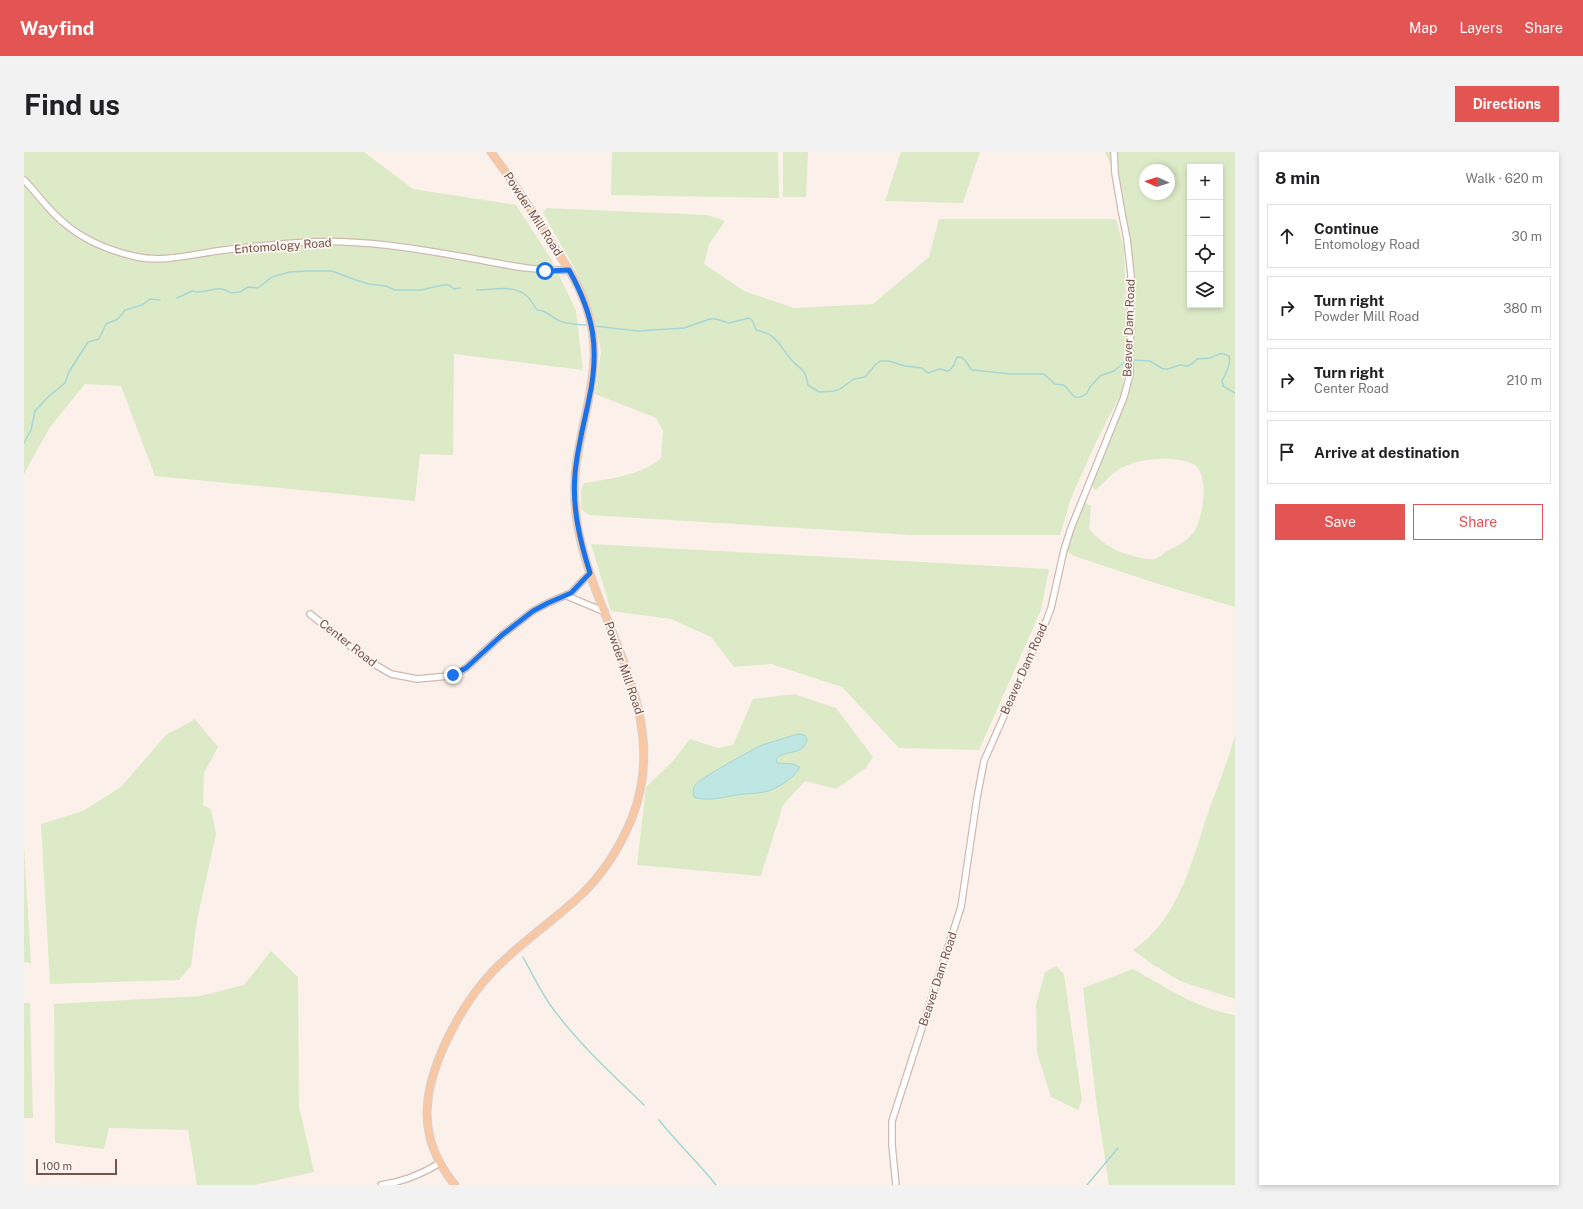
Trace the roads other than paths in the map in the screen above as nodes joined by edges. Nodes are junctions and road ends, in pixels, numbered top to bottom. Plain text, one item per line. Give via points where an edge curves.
1 (491, 152) edge
2 (1114, 152) edge
3 (24, 180) edge
4 (569, 270) junction
5 (590, 573) junction
6 (567, 596) junction
7 (605, 612) junction
8 (310, 614) dead end
9 (440, 1163) junction
10 (381, 1185) edge
11 (455, 1185) edge
12 (896, 1185) edge

1 - 4 main road, Powder Mill Road via 528,204
2 - 12 street, Beaver Dam Road via 1118,194 1130,254 1130,374 1124,397 1067,540 1051,608 984,761 961,907 892,1121
3 - 4 street, Entomology Road via 62,222 75,231 93,242 143,258 167,258 307,242 330,242 420,250 532,270
4 - 5 main road, Powder Mill Road via 583,297 593,330 593,373 576,461 574,486 578,525
5 - 6 street, Center Road
5 - 7 main road, Powder Mill Road
6 - 7 street
6 - 8 street, Center Road via 548,603 522,619 466,668 453,675 432,678 402,677 381,669
7 - 9 main road, Powder Mill Road via 632,684 643,728 643,772 633,816 617,849 600,874 582,894 494,970 456,1022 434,1068 426,1113 431,1143
9 - 10 street via 416,1176
9 - 11 main road, Powder Mill Road

